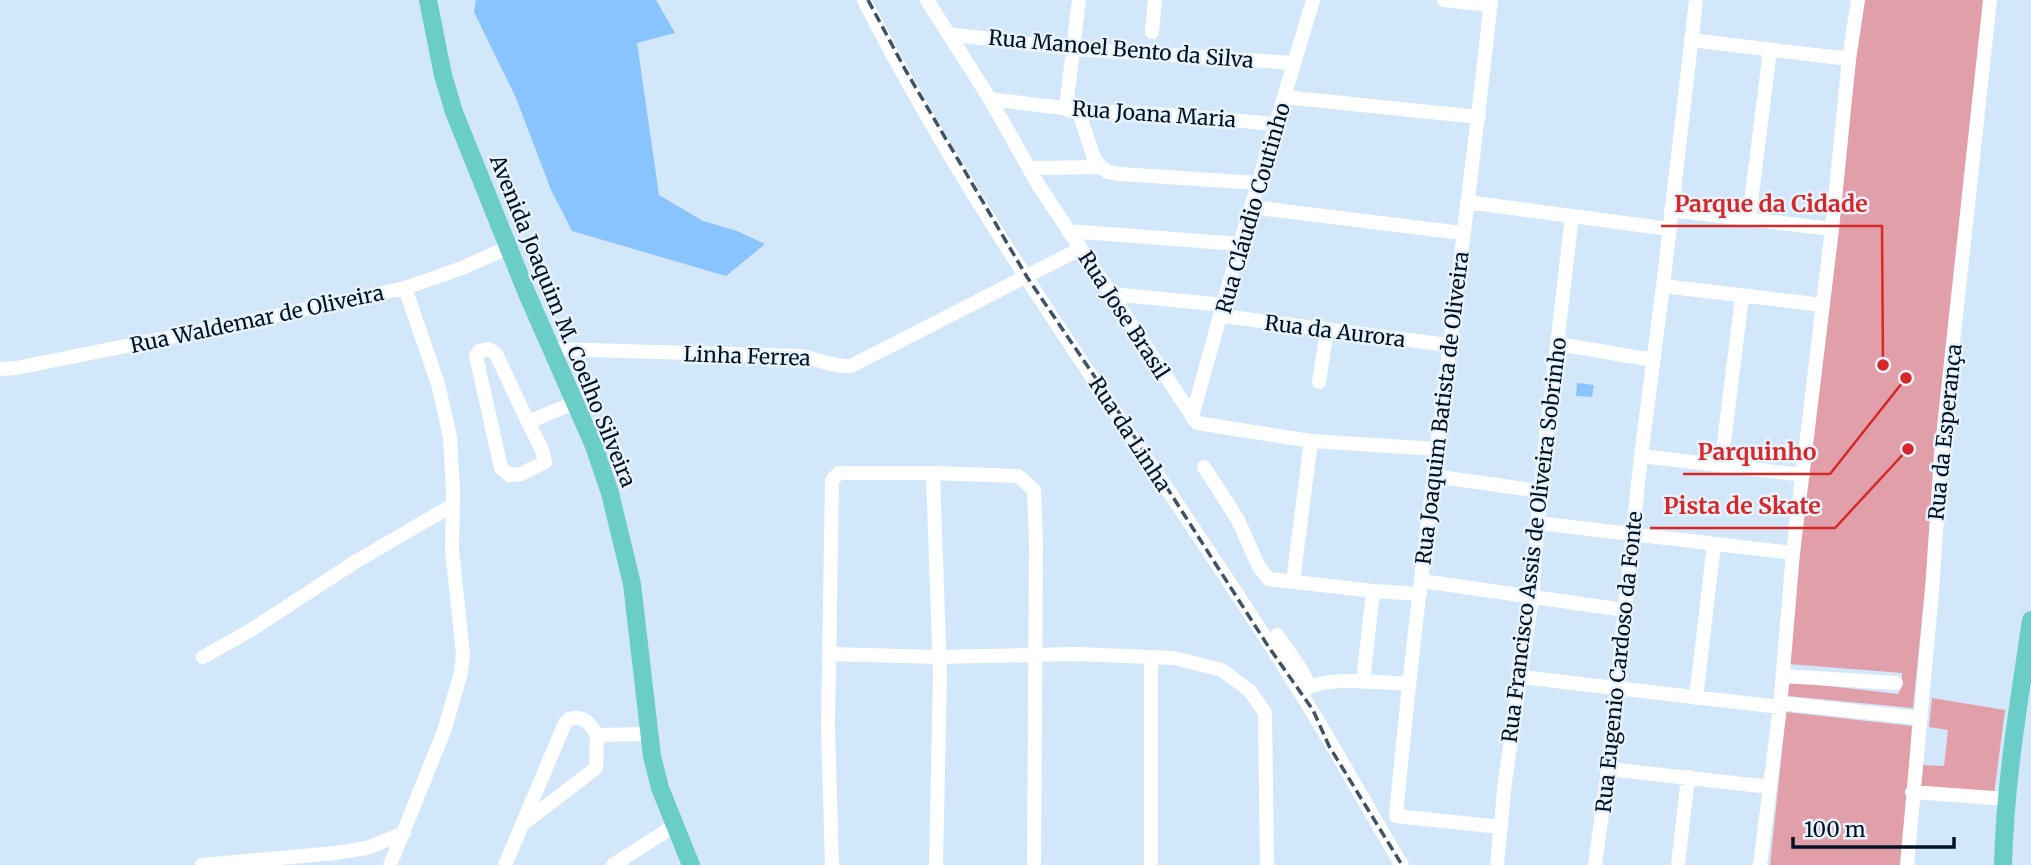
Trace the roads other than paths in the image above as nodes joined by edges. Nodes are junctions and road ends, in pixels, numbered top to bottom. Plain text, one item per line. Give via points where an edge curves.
1 (428, 0) edge
2 (864, 0) edge
3 (927, 0) edge
4 (1079, 0) edge
5 (1155, 0) edge
6 (1313, 0) edge
7 (1444, 0) edge
8 (1696, 0) edge
9 (1858, 0) edge
10 (1990, 0) edge
11 (1491, 3) edge
12 (1152, 32) dead end
13 (948, 34) junction
14 (1691, 40) junction
15 (1074, 49) junction
16 (1770, 50) junction
17 (1849, 59) junction
18 (1294, 62) junction
19 (1284, 97) junction
20 (990, 99) junction
21 (1079, 113) junction
22 (1479, 117) junction
23 (1275, 124) junction
24 (1101, 167) junction
25 (1030, 168) junction
26 (1258, 183) junction
27 (1467, 202) junction
28 (1251, 207) junction
29 (1671, 210) junction
30 (1572, 216) junction
31 (1749, 218) junction
32 (1669, 229) junction
33 (1832, 229) junction
34 (1068, 230) junction
35 (1462, 233) junction
36 (1240, 244) junction
37 (509, 247) junction
38 (1080, 249) junction
39 (1026, 277) junction
40 (1663, 286) junction
41 (405, 288) junction
42 (1111, 294) junction
43 (1742, 297) junction
44 (1823, 305) junction
45 (1223, 311) junction
46 (1327, 330) junction
47 (1558, 344) junction
48 (1448, 345) junction
49 (553, 349) junction
50 (1653, 360) junction
51 (0, 369) edge
52 (1319, 382) dead end
53 (574, 403) junction
54 (1192, 417) junction
55 (528, 422) junction
56 (1311, 442) junction
57 (1436, 449) junction
58 (1641, 456) junction
59 (1721, 466) junction
60 (1204, 467) dead end
61 (933, 473) junction
62 (1803, 475) junction
63 (1433, 476) junction
64 (1540, 491) junction
65 (453, 505) junction
66 (1538, 523) junction
67 (1634, 534) junction
68 (1714, 544) junction
69 (1793, 553) junction
70 (1293, 581) junction
71 (1421, 587) junction
72 (1373, 591) junction
73 (1532, 598) junction
74 (1625, 610) junction
75 (2031, 620) edge
76 (1277, 635) dead end
77 (829, 654) junction
78 (1035, 655) junction
79 (203, 657) dead end
80 (939, 657) junction
81 (1152, 657) junction
82 (1783, 676) junction
83 (1521, 677) junction
84 (1363, 682) junction
85 (1896, 683) dead end
86 (1409, 684) junction
87 (1305, 689) junction
88 (1617, 690) junction
89 (1696, 698) junction
90 (1780, 705) junction
91 (1919, 718) junction
92 (649, 734) junction
93 (597, 735) junction
94 (1608, 769) junction
95 (1688, 777) junction
96 (1770, 787) junction
97 (1912, 792) junction
98 (2006, 799) junction
99 (523, 823) junction
100 (674, 826) junction
101 (1501, 827) junction
102 (404, 833) junction
103 (620, 862) edge
104 (202, 865) edge
105 (390, 865) edge
106 (505, 865) edge
107 (691, 865) edge
108 (832, 865) edge
109 (936, 865) edge
110 (1034, 865) edge
111 (1151, 865) edge
112 (1267, 865) edge
113 (1402, 865) edge
114 (1497, 865) edge
115 (1595, 865) edge
116 (1678, 865) edge
117 (1760, 865) edge
118 (1906, 865) edge
119 (2003, 865) edge

1 - 37 main road, Avenida Joaquim M. Coelho Silveira via 454,112
2 - 39 street, Rua da Linha via 905,82
3 - 13 street, Rua Jose Brasil
4 - 15 street
5 - 12 street
6 - 18 street, Rua Cláudio Coutinho
7 - 11 street
8 - 14 street, Rua Eugenio Cardoso da Fonte
9 - 17 street
10 - 91 street, Rua da Esperança via 1941,455
11 - 22 street, Rua Joaquim Batista de Oliveira
13 - 15 street, Rua Manoel Bento da Silva
13 - 20 street, Rua Jose Brasil
14 - 16 street
14 - 29 street, Rua Eugenio Cardoso da Fonte
15 - 18 street, Rua Manoel Bento da Silva
15 - 21 street via 1067,99
16 - 17 street
16 - 31 street
17 - 33 street
18 - 19 street, Rua Cláudio Coutinho
19 - 22 street
19 - 23 street, Rua Cláudio Coutinho
20 - 21 street, Rua Joana Maria
20 - 25 street, Rua Jose Brasil
21 - 23 street, Rua Joana Maria
21 - 24 street
22 - 27 street, Rua Joaquim Batista de Oliveira
23 - 26 street, Rua Cláudio Coutinho
24 - 25 street
24 - 26 street via 1120,174
25 - 34 street, Rua Jose Brasil
26 - 28 street, Rua Cláudio Coutinho
27 - 30 street
27 - 35 street, Rua Joaquim Batista de Oliveira
28 - 35 street
28 - 36 street, Rua Cláudio Coutinho
29 - 31 street
29 - 32 street, Rua Eugenio Cardoso da Fonte
30 - 32 street
30 - 47 street, Rua Francisco Assis de Oliveira Sobrinho
31 - 33 street
32 - 40 street, Rua Eugenio Cardoso da Fonte
33 - 44 street
34 - 36 street
34 - 38 street, Rua Jose Brasil
35 - 48 street, Rua Joaquim Batista de Oliveira
36 - 45 street, Rua Cláudio Coutinho
37 - 41 street, Rua Waldemar de Oliveira
37 - 49 main road, Avenida Joaquim M. Coelho Silveira
38 - 39 street, Linha Ferrea
38 - 42 street, Rua Jose Brasil
39 - 49 street, Linha Ferrea via 851,366 800,356
39 - 87 street, Rua da Linha
40 - 43 street
40 - 50 street, Rua Eugenio Cardoso da Fonte
41 - 51 street, Rua Waldemar de Oliveira
41 - 65 street via 445,412 452,451
42 - 45 street, Rua da Aurora
42 - 54 street, Rua Jose Brasil
43 - 44 street
43 - 59 street
44 - 62 street
45 - 46 street, Rua da Aurora
45 - 54 street, Rua Cláudio Coutinho
46 - 48 street, Rua da Aurora
46 - 52 street
47 - 50 street
47 - 64 street, Rua Francisco Assis de Oliveira Sobrinho
48 - 57 street, Rua Joaquim Batista de Oliveira
49 - 53 main road, Avenida Joaquim M. Coelho Silveira
50 - 58 street, Rua Eugenio Cardoso da Fonte
53 - 55 street
53 - 92 main road, Avenida Joaquim M. Coelho Silveira via 606,481 627,561
54 - 56 street via 1200,425
55 - 55 street via 496,354 489,349 479,351 476,356 500,463 509,475 545,462
56 - 57 street
56 - 70 street
57 - 63 street, Rua Joaquim Batista de Oliveira
58 - 59 street
58 - 67 street, Rua Eugenio Cardoso da Fonte
59 - 62 street
60 - 70 street via 1238,520 1265,575
61 - 77 street via 839,473 832,480
61 - 78 street via 1018,476 1034,490
61 - 80 street
62 - 69 street
63 - 64 street
63 - 71 street, Rua Joaquim Batista de Oliveira
64 - 66 street, Rua Francisco Assis de Oliveira Sobrinho
65 - 79 street
65 - 102 street via 452,550 462,665 444,731
66 - 67 street
66 - 73 street, Rua Francisco Assis de Oliveira Sobrinho
67 - 68 street
67 - 74 street, Rua Eugenio Cardoso da Fonte
68 - 69 street
68 - 89 street
69 - 82 street
70 - 72 street
71 - 72 street
71 - 73 street
71 - 86 street, Rua Joaquim Batista de Oliveira
72 - 84 street
73 - 74 street
73 - 83 street, Rua Francisco Assis de Oliveira Sobrinho
74 - 88 street, Rua Eugenio Cardoso da Fonte
75 - 98 main road
76 - 87 street via 1296,661
77 - 80 street
77 - 108 street
78 - 80 street
78 - 81 street
78 - 110 street
80 - 109 street
81 - 111 street
81 - 112 street via 1222,670 1250,691 1265,713
82 - 85 street
82 - 90 street
83 - 88 street
83 - 101 street, Rua Francisco Assis de Oliveira Sobrinho
84 - 86 street
84 - 87 street via 1332,682
86 - 101 street, Rua Joaquim Batista de Oliveira via 1396,816
87 - 113 street, Rua da Linha
88 - 89 street
88 - 94 street, Rua Eugenio Cardoso da Fonte
89 - 90 street
90 - 91 street
90 - 96 street
91 - 97 street, Rua da Esperança
92 - 93 street
92 - 100 main road, Avenida Joaquim M. Coelho Silveira via 660,788
93 - 99 street via 596,768
93 - 99 street via 585,719 565,723
94 - 95 street
94 - 115 street, Rua Eugenio Cardoso da Fonte
95 - 96 street
95 - 116 street
96 - 117 street
97 - 98 street
97 - 118 street, Rua da Esperança
98 - 119 main road
99 - 106 street
100 - 103 street
100 - 107 main road, Avenida Joaquim M. Coelho Silveira
101 - 114 street, Rua Francisco Assis de Oliveira Sobrinho
102 - 104 street via 368,848
102 - 105 street

